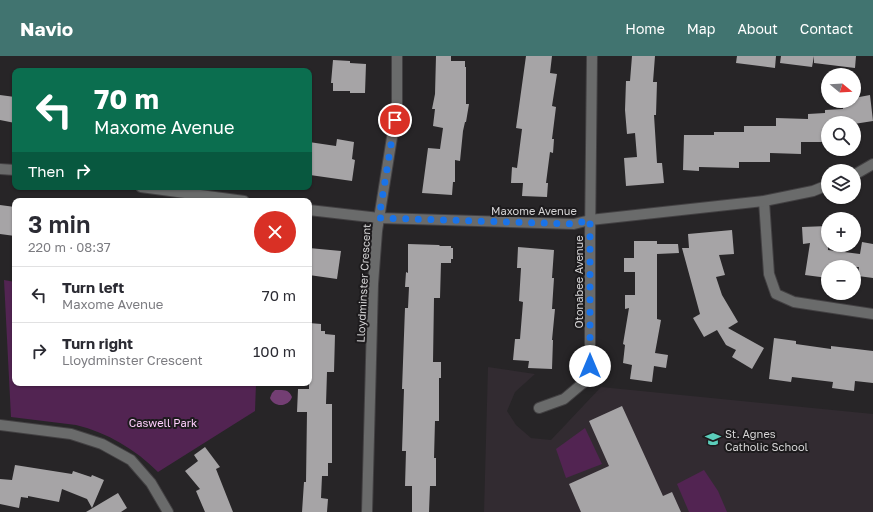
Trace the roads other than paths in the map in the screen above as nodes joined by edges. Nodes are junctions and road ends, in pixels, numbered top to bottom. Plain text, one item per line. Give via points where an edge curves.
1 (397, 56) edge
2 (592, 56) edge
3 (873, 164) edge
4 (0, 169) edge
5 (12, 170) edge
6 (861, 171) edge
7 (821, 188) edge
8 (163, 190) edge
9 (222, 198) edge
10 (764, 202) junction
11 (312, 210) edge
12 (379, 218) junction
13 (590, 220) junction
14 (873, 314) edge
15 (539, 408) dead end
16 (0, 425) edge
17 (168, 512) edge
18 (367, 512) edge

1 - 12 street, Lloydminster Crescent via 397,106
2 - 13 street, Otonabee Avenue
3 - 6 street
4 - 5 street
7 - 10 street, Maxome Avenue
8 - 9 street
10 - 13 street, Maxome Avenue
10 - 14 street via 769,274 776,294 794,302
11 - 12 street, Maxome Avenue
12 - 13 street, Maxome Avenue via 574,224
12 - 18 street, Lloydminster Crescent via 373,284
13 - 15 street, Otonabee Avenue via 590,366 583,383 564,399
16 - 17 street via 71,434 102,444 131,460 151,483

